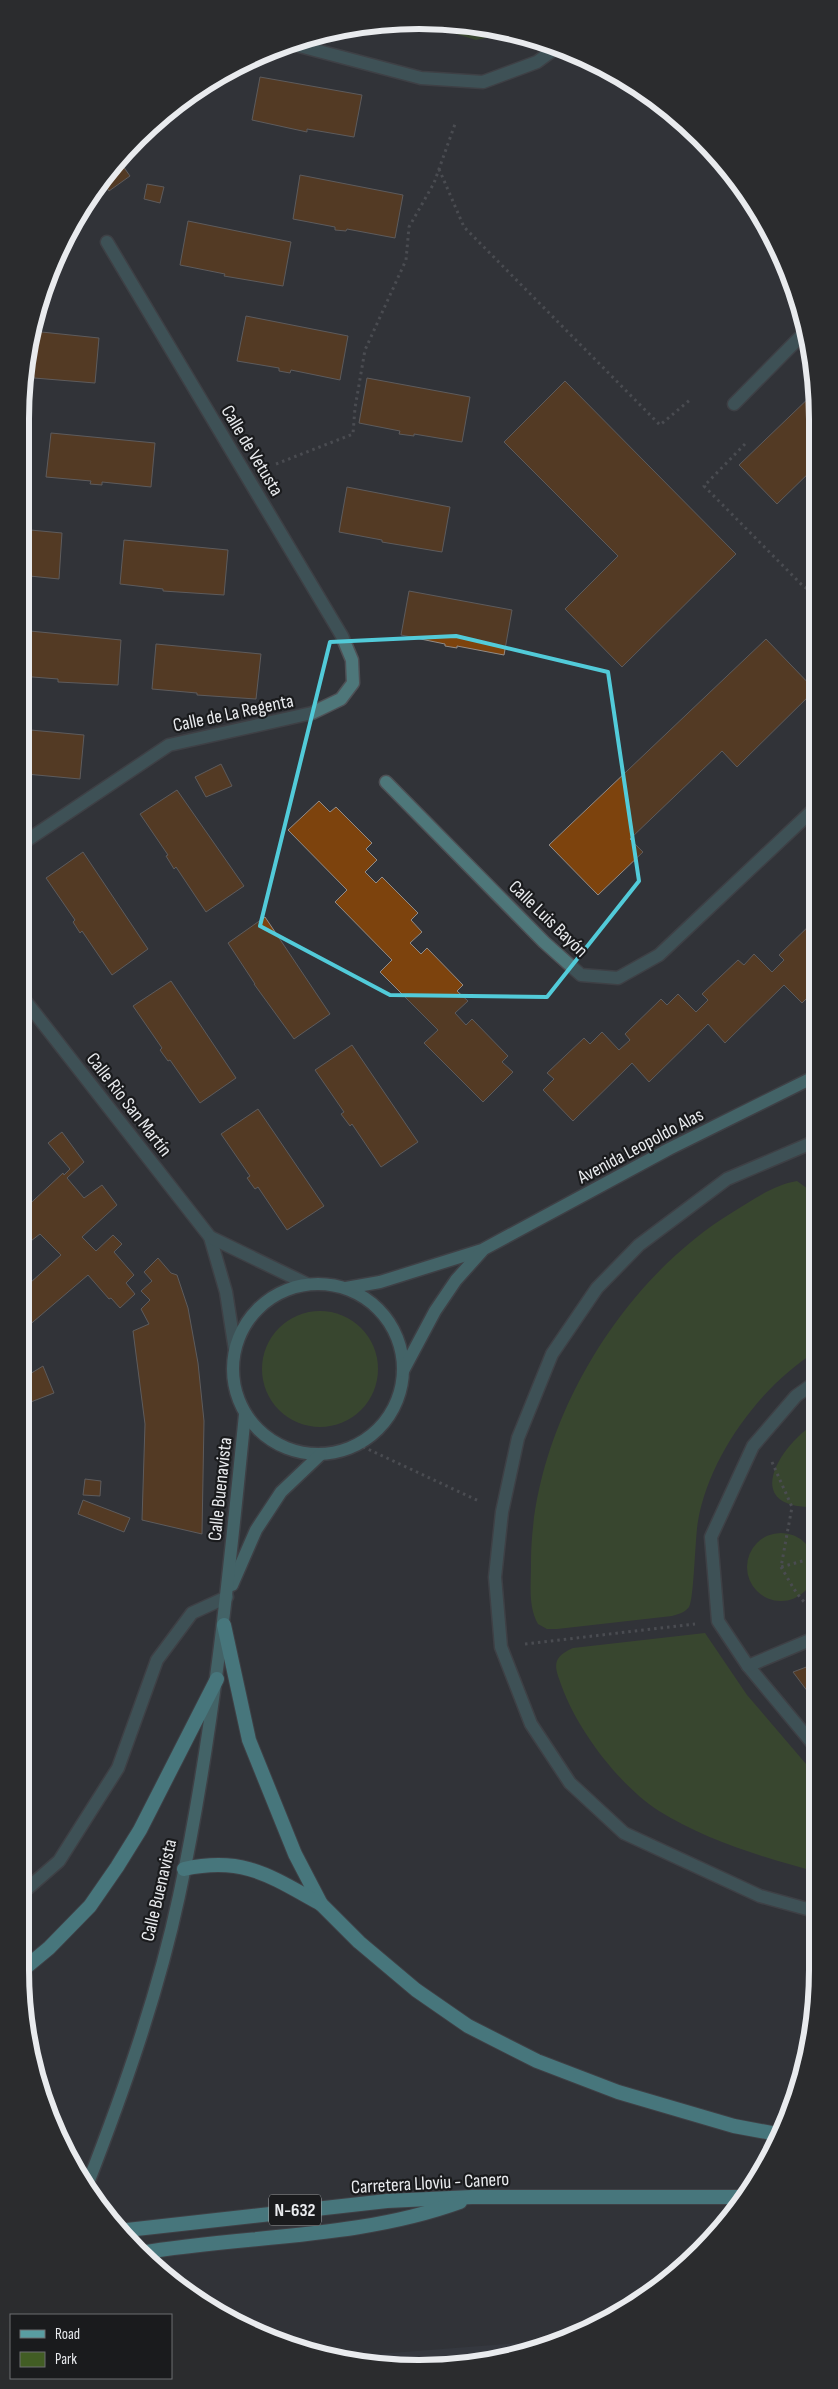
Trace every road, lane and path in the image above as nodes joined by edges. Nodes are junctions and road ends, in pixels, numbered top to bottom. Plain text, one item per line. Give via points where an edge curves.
1 (304, 46) edge
2 (551, 52) edge
3 (455, 124) dead end
4 (439, 168) junction
5 (107, 242) dead end
6 (800, 337) edge
7 (691, 399) dead end
8 (734, 404) dead end
9 (745, 444) dead end
10 (276, 464) dead end
11 (809, 590) edge
12 (353, 683) joint
13 (386, 782) dead end
14 (809, 815) edge
15 (29, 839) edge
16 (29, 1006) edge
17 (809, 1079) edge
18 (809, 1144) edge
19 (210, 1237) junction
20 (482, 1250) junction
21 (307, 1284) junction
22 (346, 1288) junction
23 (235, 1350) junction
24 (403, 1372) junction
25 (809, 1387) edge
26 (245, 1414) junction
27 (357, 1444) junction
28 (321, 1454) junction
29 (775, 1465) dead end
30 (502, 1512) junction
31 (809, 1559) edge
32 (781, 1567) junction
33 (227, 1597) junction
34 (809, 1605) edge
35 (718, 1621) junction
36 (224, 1625) junction
37 (809, 1640) edge
38 (501, 1647) junction
39 (748, 1666) junction
40 (217, 1679) junction
41 (809, 1739) edge
42 (184, 1869) junction
43 (29, 1887) edge
44 (321, 1904) junction
45 (809, 1910) edge
46 (29, 1965) edge
47 (773, 2133) edge
48 (89, 2178) edge
49 (472, 2197) junction
50 (736, 2197) edge
51 (129, 2230) edge
52 (150, 2252) edge

1 - 2 street via 421,78 483,82 536,62
3 - 4 path
4 - 7 path via 464,227 660,425
4 - 10 path via 409,227 406,260 365,350 353,434
5 - 12 street, Calle de Vetusta via 342,636 352,660
6 - 8 street
9 - 11 path via 704,486
12 - 15 street, Calle de La Regenta via 341,699 312,713 168,745
13 - 14 street, Calle Luis Bayón via 544,942 582,975 618,978 659,955
16 - 19 street, Calle Rio San Martín
17 - 20 main road, Avenida Leopoldo Alas via 669,1149
18 - 30 street via 727,1179 639,1245 597,1288 552,1354 518,1438
19 - 21 street, Calle Rio San Martín
19 - 23 street, Calle Rio San Martín via 226,1292
20 - 22 main road, Avenida Leopoldo Alas via 380,1282
20 - 24 main road, Avenida Leopoldo Alas via 440,1303
21 - 22 main road
21 - 23 main road via 283,1291 261,1305 244,1326
22 - 24 main road via 370,1301 389,1320 400,1344
23 - 26 main road via 232,1372 236,1394
24 - 27 main road via 400,1394 390,1414 376,1431
25 - 35 street via 796,1396 753,1446 711,1537
26 - 28 main road via 260,1432 278,1445 299,1452
26 - 33 main road, Calle Buenavista
27 - 28 main road
27 - 30 path
28 - 33 main road, Calle Buenavista via 281,1492 261,1522
29 - 32 path via 792,1507
30 - 38 street via 495,1577
31 - 32 path
32 - 34 path via 799,1596
33 - 36 main road, Calle Buenavista
33 - 43 street via 192,1613 157,1660 118,1768 58,1861
35 - 38 path
35 - 39 street
36 - 40 main road, Calle Buenavista
36 - 44 highway via 249,1740 295,1854
37 - 39 street
38 - 45 street via 531,1724 570,1783 624,1833 760,1896
39 - 41 street
40 - 42 main road, Calle Buenavista
40 - 46 highway via 150,1813 117,1867 90,1906
42 - 44 highway via 204,1864 231,1864 256,1870
42 - 48 main road, Calle Buenavista via 149,2008
44 - 47 highway via 359,1942 416,1990 476,2030 537,2061 618,2092 734,2126
49 - 50 highway, Carretera Lloviu - Canero / N-632
49 - 51 highway, Carretera Lloviu - Canero / N-632 via 387,2201
49 - 52 highway via 426,2214 380,2224

